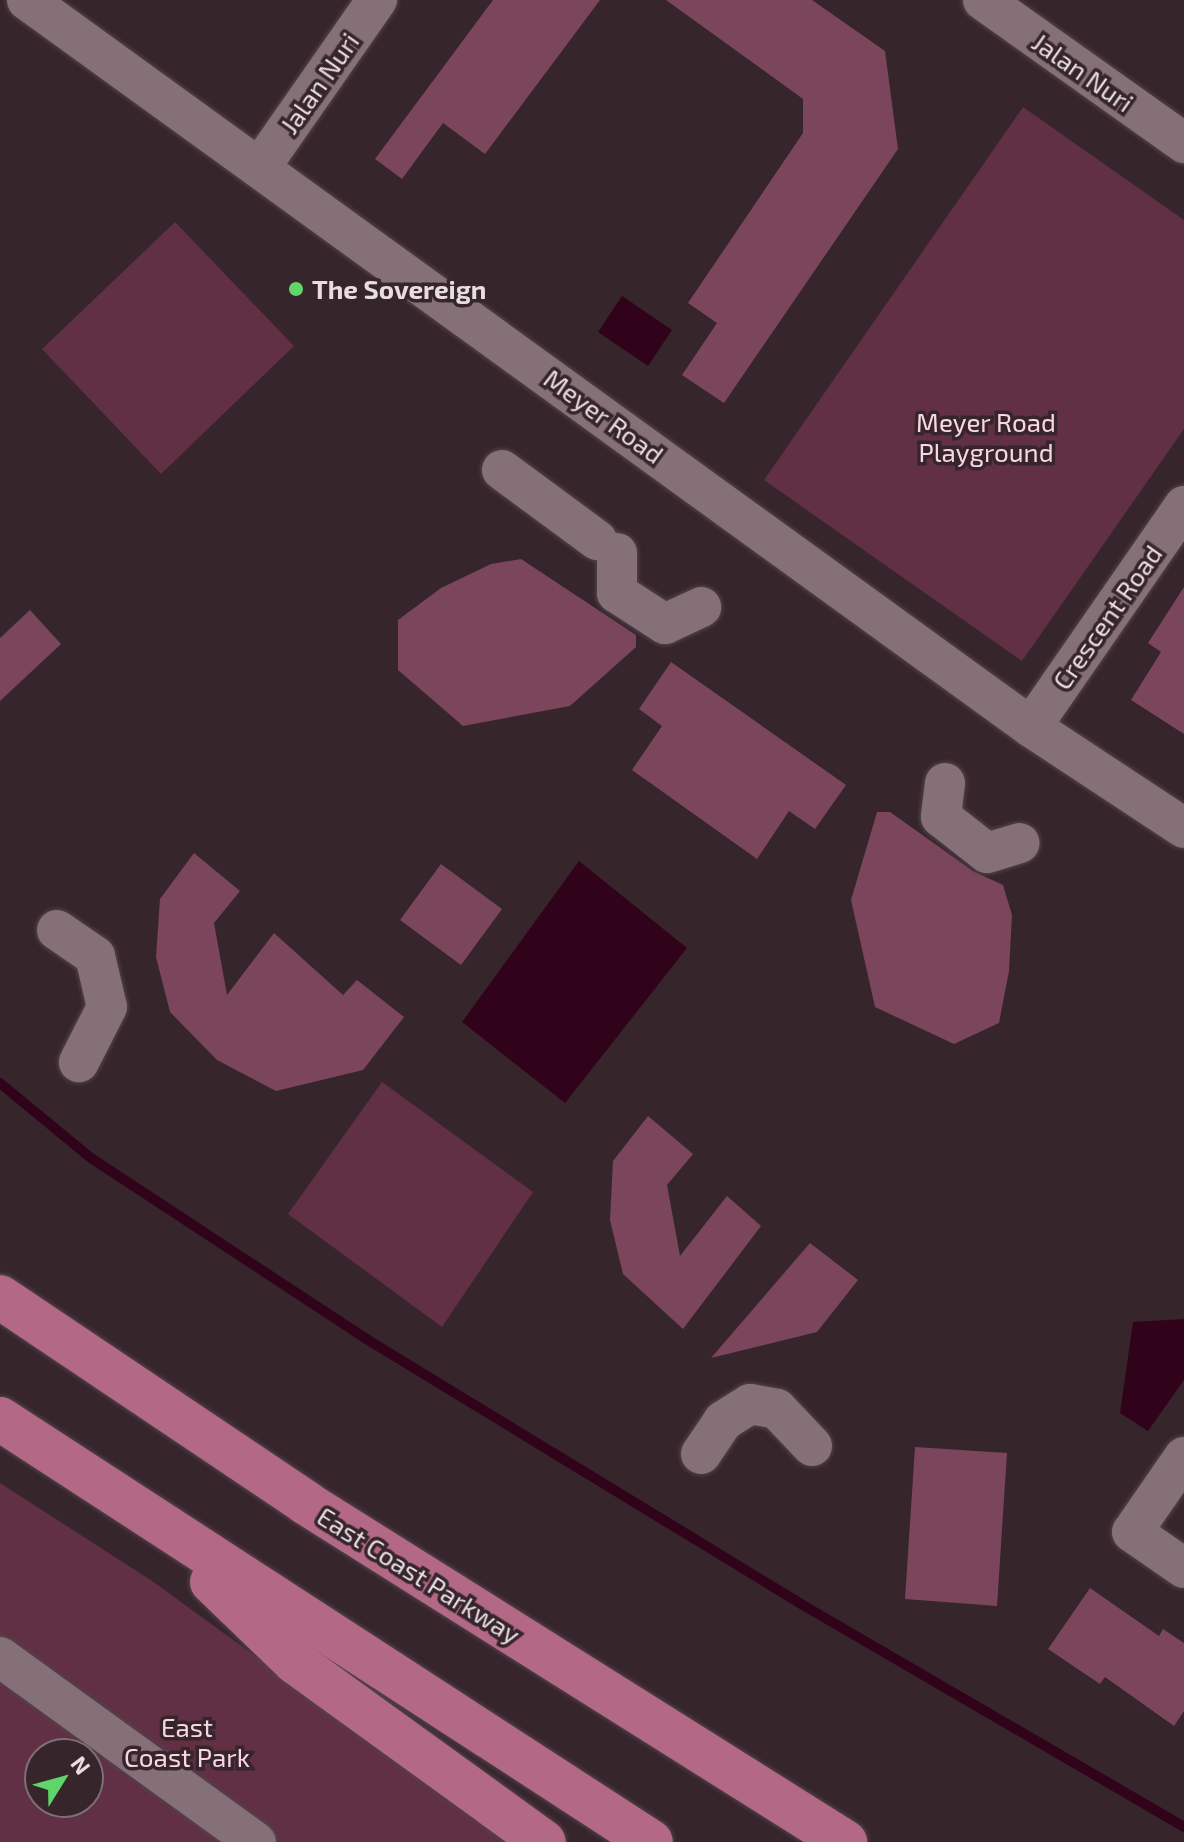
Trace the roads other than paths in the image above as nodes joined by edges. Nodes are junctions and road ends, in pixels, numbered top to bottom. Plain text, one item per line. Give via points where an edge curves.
1 (27, 0) edge
2 (377, 0) edge
3 (983, 0) edge
4 (1184, 143) edge
5 (261, 166) junction
6 (502, 470) dead end
7 (1184, 506) edge
8 (701, 607) dead end
9 (1031, 727) junction
10 (945, 783) dead end
11 (1184, 828) edge
12 (1020, 843) dead end
13 (57, 930) dead end
14 (79, 1062) dead end
15 (0, 1297) edge
16 (0, 1419) edge
17 (812, 1446) dead end
18 (701, 1454) dead end
19 (1184, 1457) edge
20 (142, 1513) junction
21 (1184, 1568) edge
22 (0, 1657) edge
23 (256, 1842) edge
24 (544, 1842) edge
25 (651, 1842) edge
26 (845, 1842) edge

1 - 5 street, Meyer Road
2 - 5 street, Jalan Nuri
3 - 4 street, Jalan Nuri
5 - 9 street, Meyer Road
6 - 8 street via 607,547 617,593 665,624
7 - 9 street, Crescent Road
9 - 11 street, Meyer Road
10 - 12 street via 941,817 987,853
13 - 14 street via 95,956 107,1007
15 - 26 highway, East Coast Parkway via 306,1503
16 - 20 highway
17 - 18 street via 777,1409 750,1404 723,1421
19 - 21 street via 1132,1532
20 - 24 highway via 295,1662
20 - 25 highway
22 - 23 street

